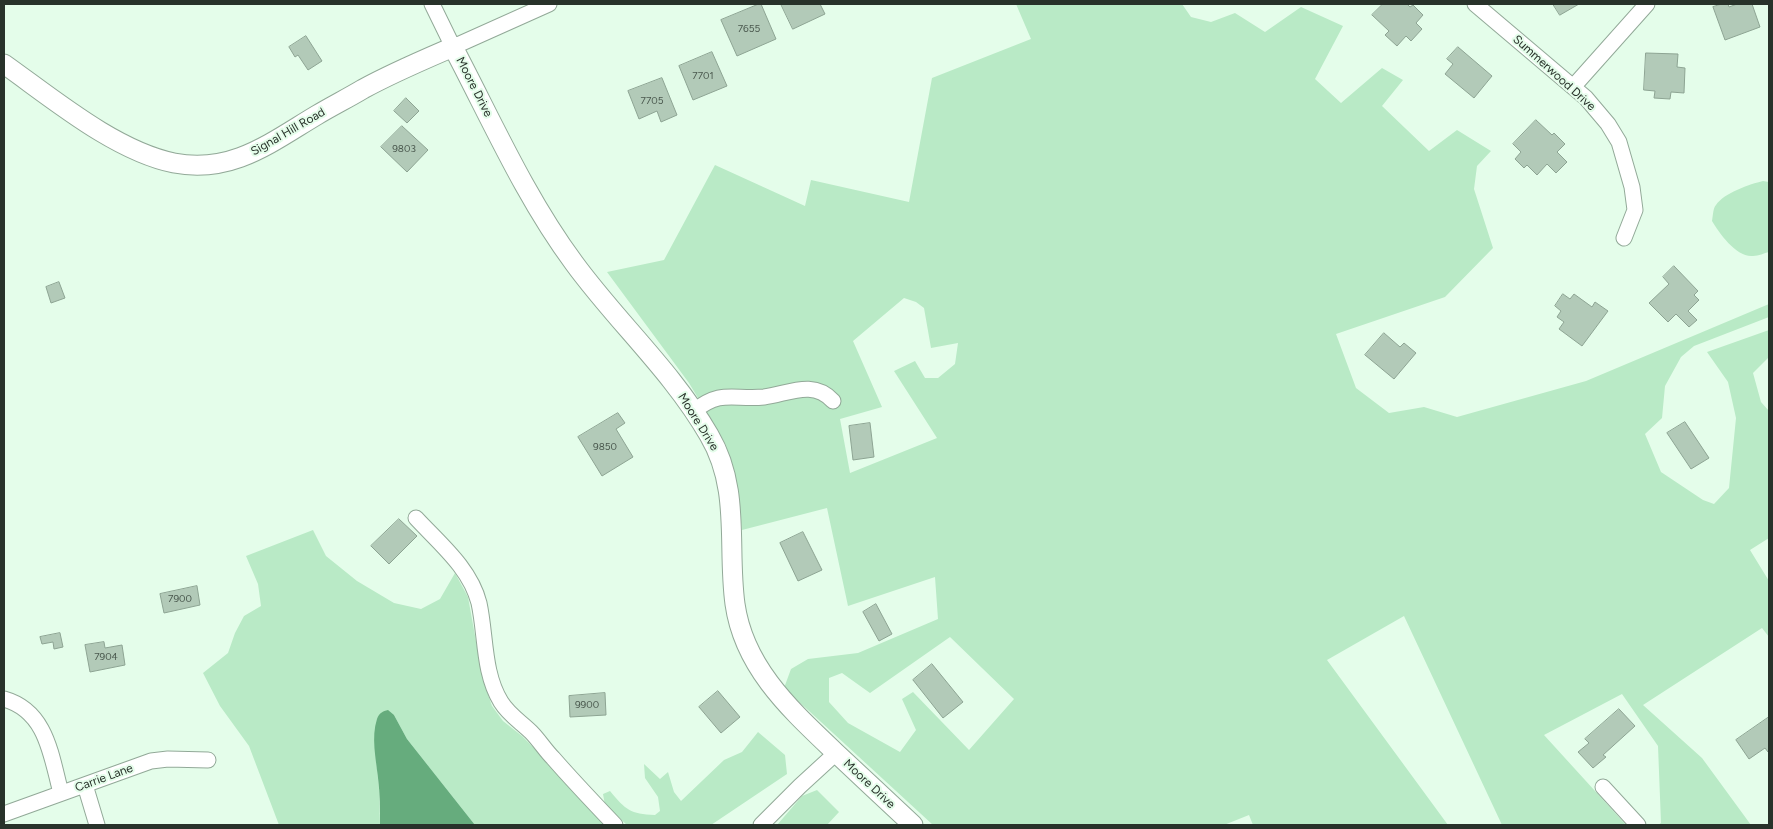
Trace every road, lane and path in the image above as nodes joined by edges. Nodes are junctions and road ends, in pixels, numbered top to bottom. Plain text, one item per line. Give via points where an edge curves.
1 (432, 4) edge
2 (548, 4) edge
3 (1475, 4) edge
4 (1647, 4) edge
5 (453, 47) junction
6 (4, 64) edge
7 (1573, 87) junction
8 (1624, 238) dead end
9 (832, 401) dead end
10 (694, 411) junction
11 (416, 518) dead end
12 (4, 698) edge
13 (836, 753) junction
14 (208, 760) dead end
15 (85, 785) junction
16 (1603, 787) dead end
17 (62, 793) junction
18 (4, 814) edge
19 (97, 825) edge
20 (615, 825) edge
21 (762, 825) edge
22 (913, 825) edge
23 (1638, 825) edge

1 - 5 street
2 - 5 street, Signal Hill Road
3 - 7 street, Summerwood Drive
4 - 7 street
5 - 6 main road, Signal Hill Road via 366,88 257,152 213,165 172,162 115,141
5 - 10 main road, Moore Drive via 527,189 559,241 598,294 665,370
7 - 8 street, Summerwood Drive via 1608,124 1619,142 1635,210
9 - 10 street via 821,392 802,388 761,397 727,396 704,403
10 - 13 main road, Moore Drive via 721,460 728,483 735,606 749,651 774,691
11 - 20 street via 456,561 473,587 495,688 502,703
12 - 17 street via 22,706 39,724
13 - 21 street
13 - 22 main road, Moore Drive
14 - 15 street, Carrie Lane via 151,761
15 - 17 street, Carrie Lane
15 - 19 street
16 - 23 street
17 - 18 street, Carrie Lane

